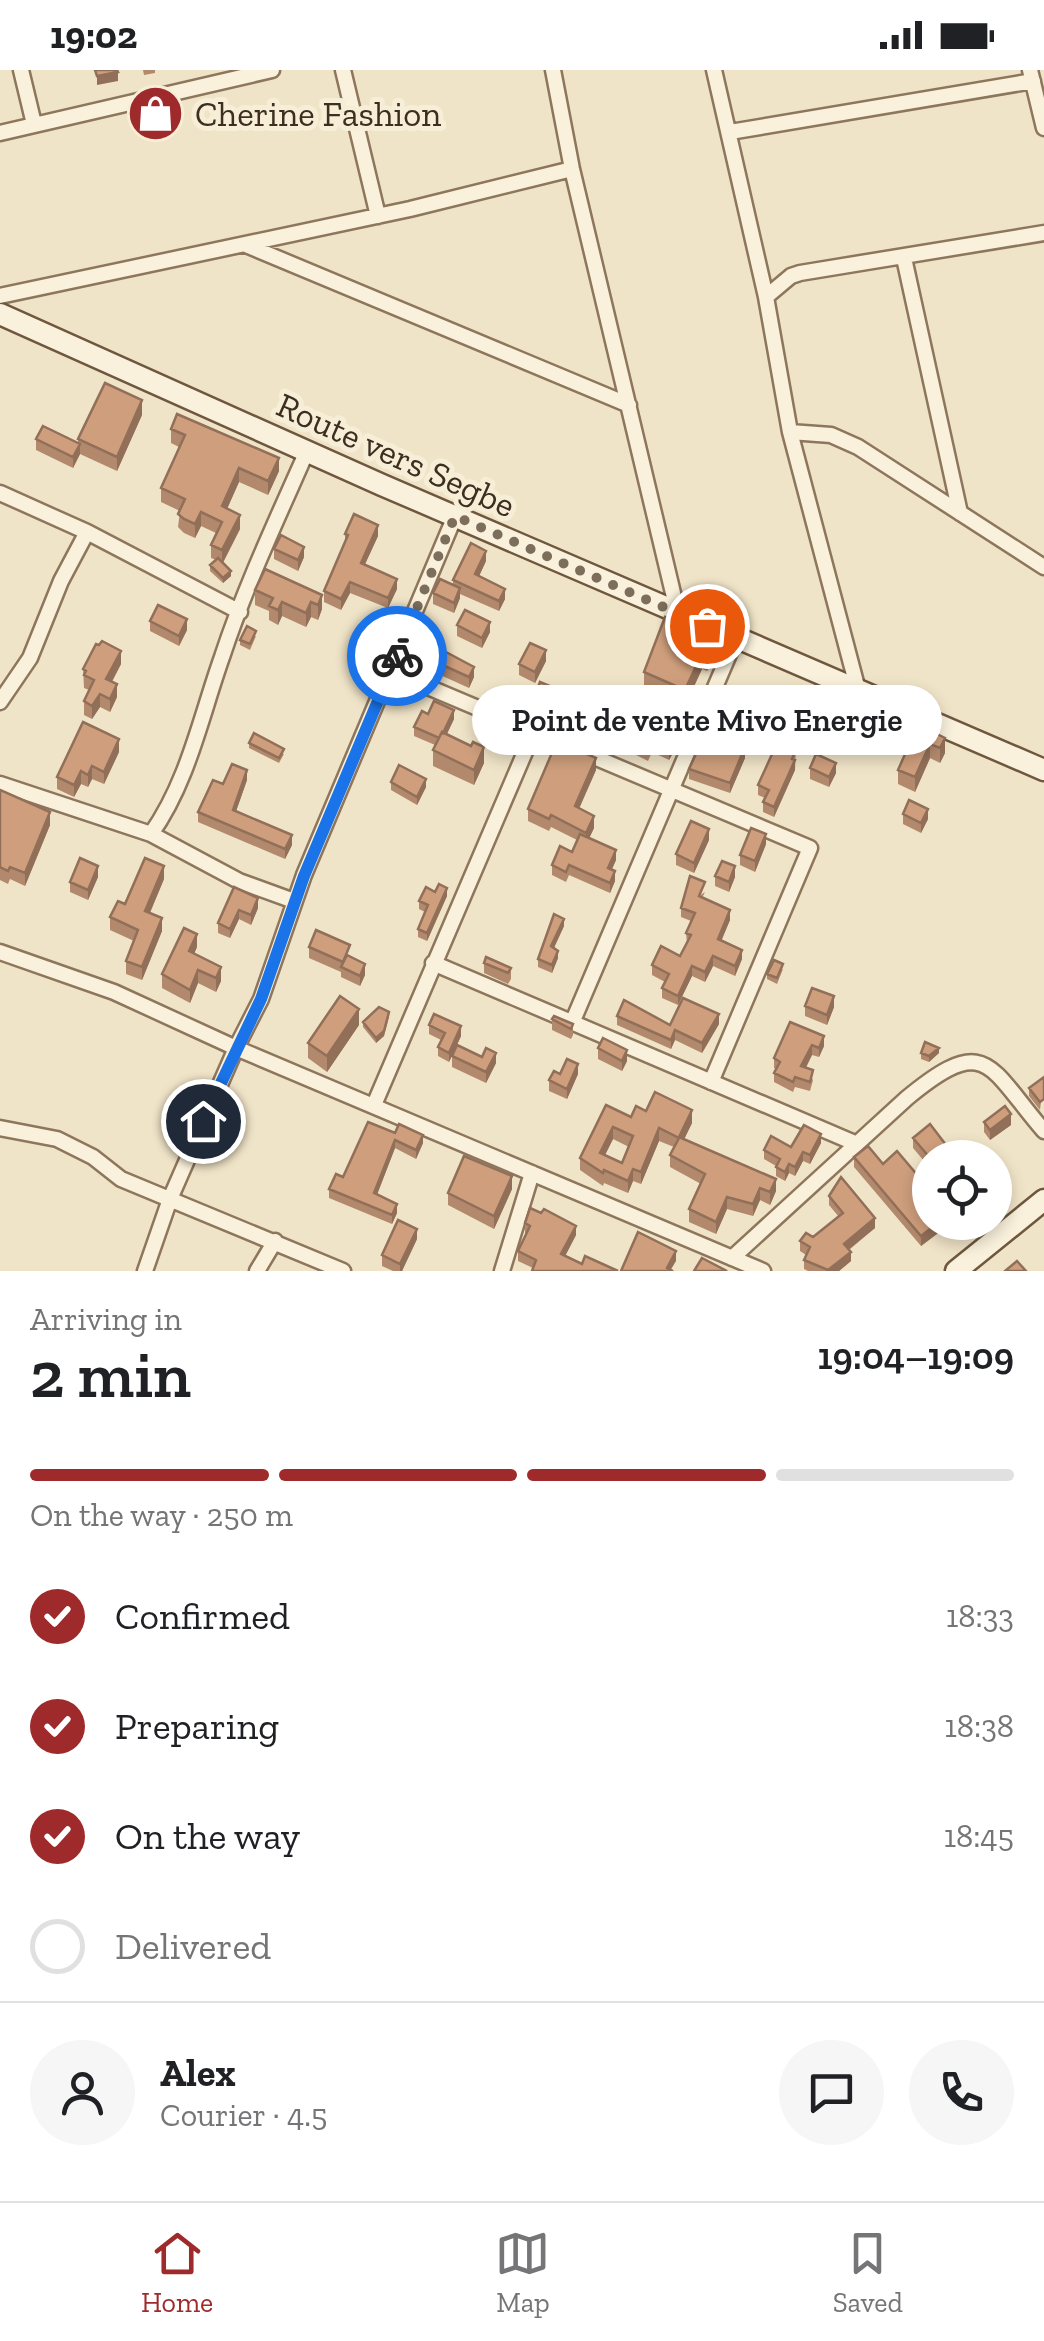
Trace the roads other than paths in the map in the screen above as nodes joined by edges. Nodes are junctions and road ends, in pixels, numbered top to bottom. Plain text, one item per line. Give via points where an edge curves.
1 (21, 70) edge
2 (272, 70) edge
3 (343, 70) edge
4 (553, 70) edge
5 (714, 70) edge
6 (1031, 75) edge
7 (34, 124) junction
8 (1044, 128) edge
9 (0, 132) edge
10 (730, 132) junction
11 (572, 170) junction
12 (378, 216) junction
13 (1044, 233) edge
14 (245, 244) junction
15 (904, 258) junction
16 (0, 296) edge
17 (766, 297) junction
18 (0, 314) edge
19 (628, 405) junction
20 (790, 432) junction
21 (308, 452) junction
22 (0, 494) edge
23 (960, 513) junction
24 (455, 516) junction
25 (86, 532) junction
26 (1044, 566) edge
27 (240, 612) junction
28 (678, 614) junction
29 (736, 638) junction
30 (390, 671) junction
31 (858, 690) junction
32 (0, 702) edge
33 (534, 732) junction
34 (1044, 770) edge
35 (0, 784) edge
36 (671, 789) junction
37 (150, 834) junction
38 (294, 901) junction
39 (0, 952) edge
40 (432, 963) junction
41 (572, 1023) junction
42 (236, 1048) junction
43 (711, 1082) junction
44 (374, 1105) junction
45 (1, 1130) edge
46 (1044, 1132) edge
47 (856, 1144) junction
48 (532, 1173) junction
49 (170, 1199) junction
50 (1044, 1200) edge
51 (275, 1241) junction
52 (732, 1258) junction
53 (970, 1267) edge
54 (146, 1271) edge
55 (257, 1271) edge
56 (343, 1271) edge
57 (502, 1271) edge
58 (762, 1271) edge

1 - 7 street
2 - 7 street
3 - 12 street
4 - 11 street
5 - 10 street
6 - 8 street
6 - 10 street
7 - 9 street
10 - 17 street
11 - 12 street
11 - 19 street
12 - 14 street
13 - 15 street
14 - 16 street
14 - 19 street
15 - 17 street via 791,276
15 - 23 street
17 - 20 street
18 - 21 main road, Route vers Segbe
19 - 28 street
20 - 23 street via 831,435 858,447
20 - 31 street
21 - 24 main road, Route vers Segbe
21 - 27 street
22 - 25 street
23 - 26 street
24 - 28 main road, Route vers Segbe
24 - 30 street
25 - 27 street
25 - 32 street via 30,658
27 - 37 street via 201,725 164,816
28 - 29 main road, Route vers Segbe
29 - 31 main road, Route vers Segbe
29 - 36 street
30 - 33 street
30 - 38 street
31 - 34 main road, Route vers Segbe
33 - 36 street
33 - 40 street
35 - 37 street
36 - 41 street
36 - 43 street via 810,848
37 - 38 street via 222,874
38 - 42 street via 261,999
39 - 42 street via 114,992
40 - 41 street
40 - 44 street
41 - 43 street
42 - 44 street
42 - 49 street
43 - 47 street
44 - 48 street
45 - 49 street via 57,1140
46 - 47 street via 988,1065 971,1060 934,1076
47 - 52 street
48 - 52 street
48 - 57 street
49 - 51 street
49 - 54 street
50 - 53 main road
51 - 55 street
51 - 56 street
52 - 58 street

